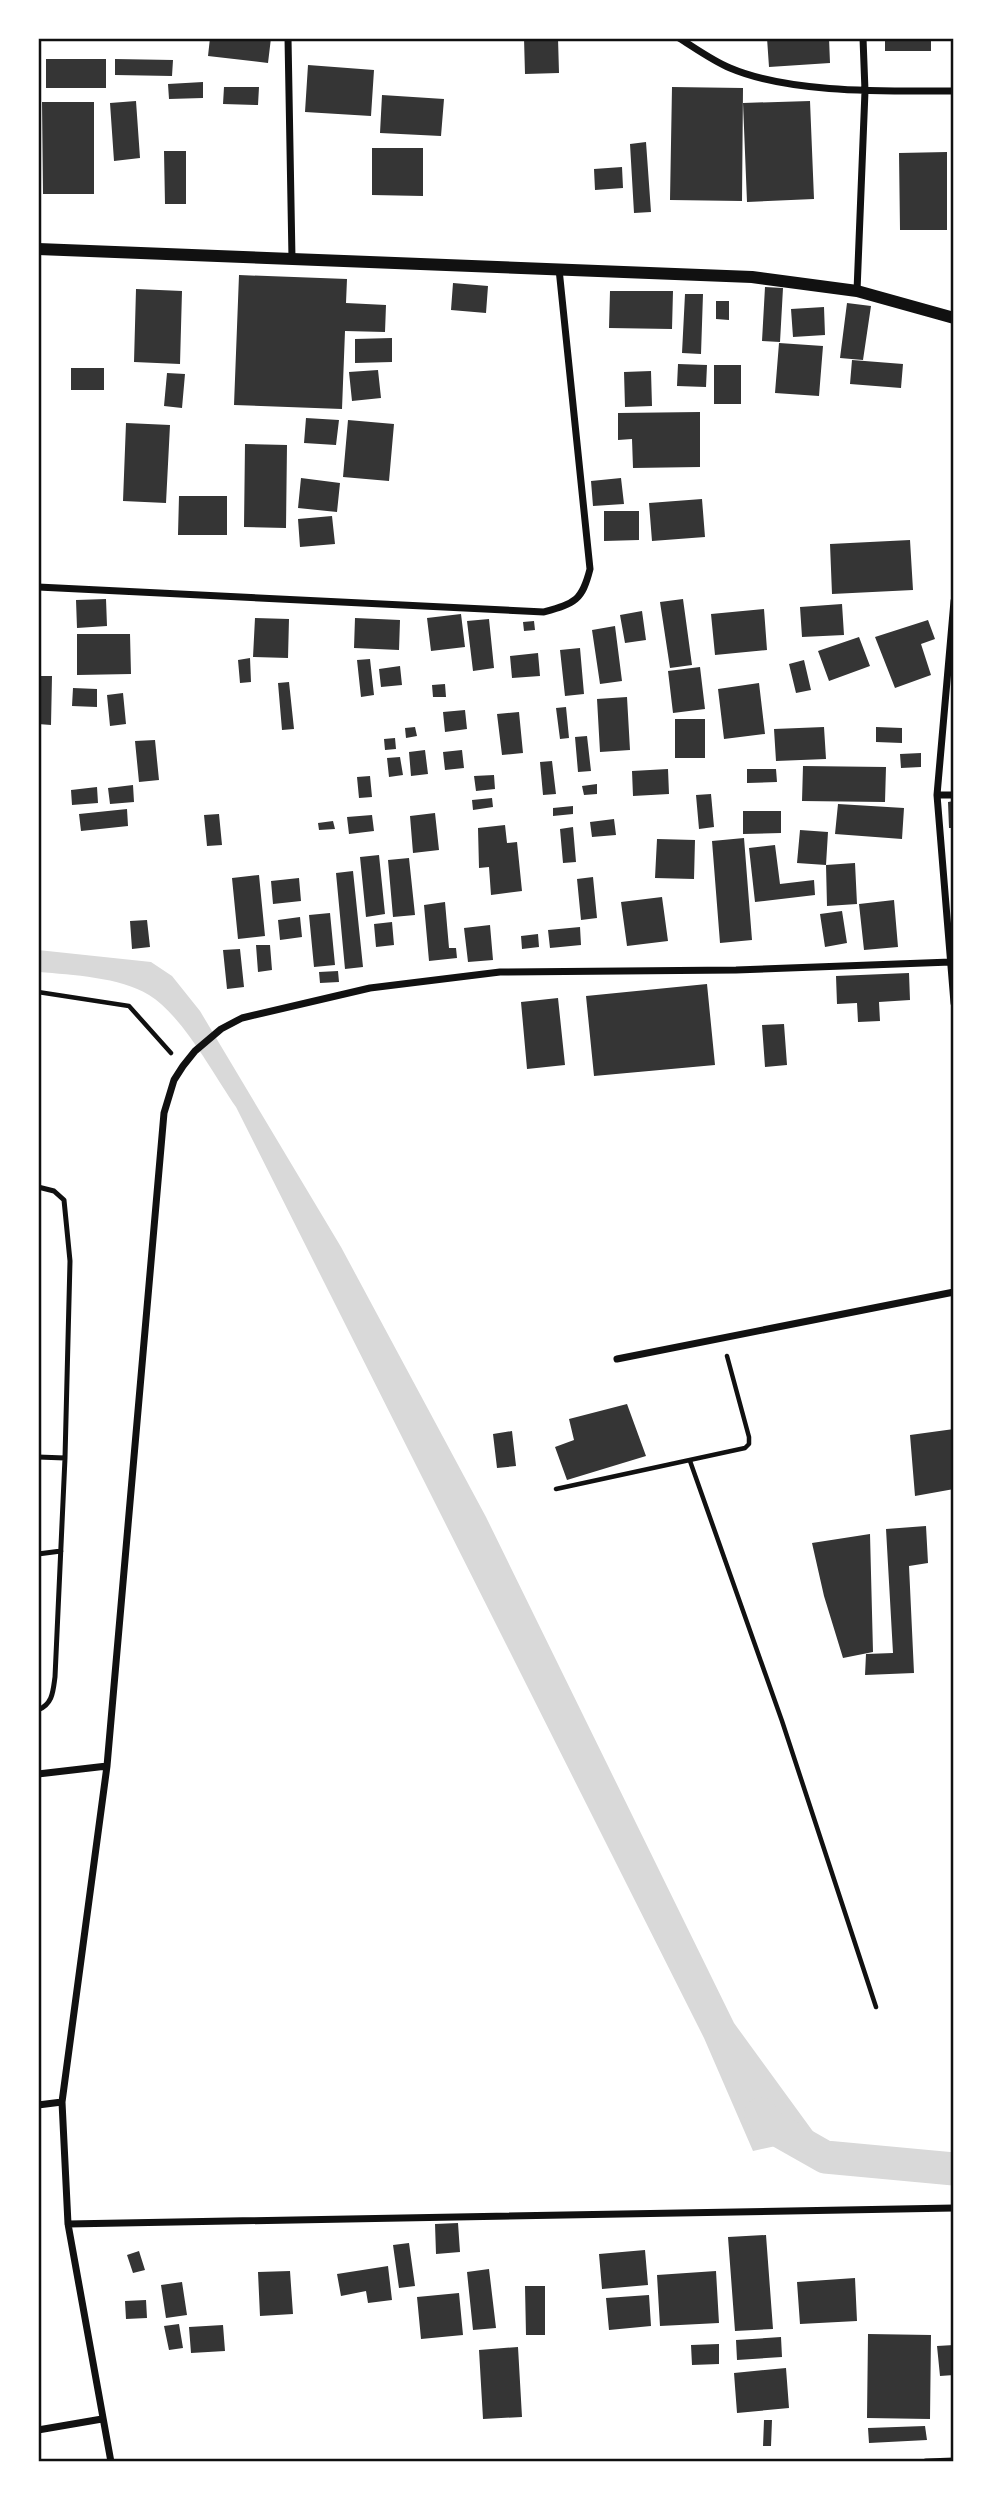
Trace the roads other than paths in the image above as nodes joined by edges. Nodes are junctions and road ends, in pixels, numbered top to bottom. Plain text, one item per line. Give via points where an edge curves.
1 (288, 38) edge
2 (679, 38) edge
3 (863, 38) edge
4 (865, 91) junction
5 (954, 91) edge
6 (38, 250) edge
7 (292, 258) junction
8 (559, 267) junction
9 (856, 291) junction
10 (954, 318) edge
11 (38, 587) edge
12 (954, 601) edge
13 (937, 795) junction
14 (954, 795) edge
15 (951, 962) junction
16 (954, 1003) edge
17 (38, 1187) edge
18 (954, 1292) edge
19 (617, 1359) dead end
20 (38, 1457) edge
21 (65, 1458) junction
22 (61, 1551) junction
23 (38, 1554) edge
24 (38, 1710) edge
25 (107, 1766) junction
26 (38, 1774) edge
27 (62, 2102) junction
28 (38, 2105) edge
29 (954, 2208) edge
30 (68, 2224) junction
31 (102, 2419) junction
32 (38, 2430) edge
33 (954, 2460) edge
34 (111, 2462) edge
35 (926, 2462) edge

1 - 7 street
2 - 4 street via 731,68 806,85
3 - 4 street
4 - 5 street
4 - 9 street
6 - 7 street
7 - 8 street
8 - 9 street via 752,277
8 - 11 street via 590,569 584,591 573,604 544,612
9 - 10 street
12 - 13 street
13 - 14 street
13 - 15 street
15 - 16 street
15 - 25 street via 500,972 370,988 242,1018 195,1051 174,1080 164,1113
17 - 21 lane via 54,1191 64,1200 67,1214
18 - 19 street
20 - 21 lane
21 - 22 lane
22 - 23 lane
22 - 24 lane via 53,1695 46,1707
25 - 26 street
25 - 27 street
27 - 28 street
27 - 30 street
29 - 30 street
30 - 31 street
31 - 32 street
31 - 34 street
33 - 35 street

